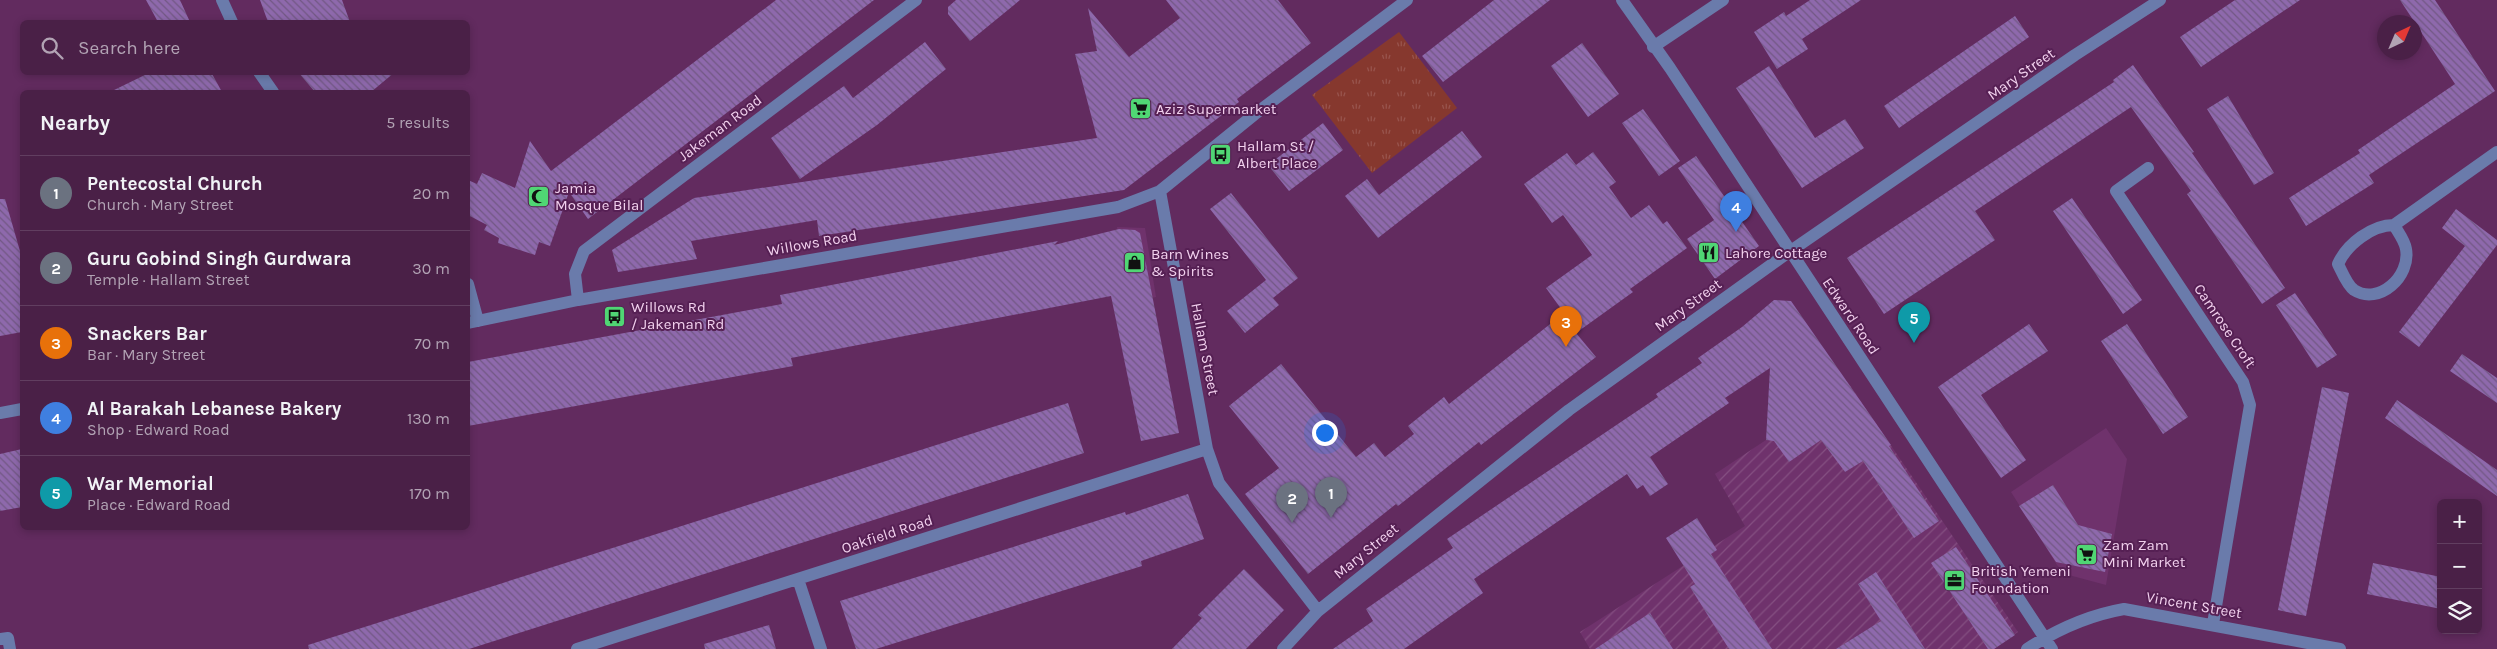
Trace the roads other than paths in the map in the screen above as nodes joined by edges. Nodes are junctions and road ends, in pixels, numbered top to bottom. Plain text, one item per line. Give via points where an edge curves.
1 (222, 0) edge
2 (916, 0) edge
3 (1407, 0) edge
4 (1622, 0) edge
5 (1723, 0) edge
6 (2160, 0) edge
7 (231, 20) edge
8 (1653, 46) junction
9 (261, 75) edge
10 (272, 90) edge
11 (2497, 152) edge
12 (2148, 168) dead end
13 (1160, 191) junction
14 (2394, 225) junction
15 (1789, 252) junction
16 (470, 299) edge
17 (578, 300) junction
18 (473, 322) edge
19 (20, 409) edge
20 (0, 413) edge
21 (1207, 450) junction
22 (798, 579) junction
23 (1318, 611) junction
24 (2213, 624) junction
25 (2046, 637) junction
26 (0, 639) edge
27 (10, 649) edge
28 (577, 649) edge
29 (821, 649) edge
30 (1283, 649) edge
31 (2027, 649) edge
32 (2052, 649) edge
33 (2340, 649) edge

1 - 7 street
2 - 17 street, Jakeman Road via 584,251 575,274
3 - 13 street via 1255,114
4 - 8 street, Edward Road
5 - 8 street
6 - 15 street, Mary Street
8 - 15 street, Edward Road
9 - 10 street
11 - 14 street
12 - 24 street, Camrose Croft via 2116,192 2243,382 2250,405
13 - 17 street, Willows Road via 1118,207
13 - 21 street, Hallam Street
14 - 14 street via 2406,250 2403,271 2381,293 2364,294 2352,289 2338,264 2344,250 2382,225
15 - 23 street, Mary Street via 1569,410
15 - 25 street, Edward Road
16 - 18 street
17 - 18 street, Willows Road
19 - 20 street
21 - 22 street, Oakfield Road
21 - 23 street, Hallam Street via 1219,483
22 - 28 street, Oakfield Road
22 - 29 street
23 - 30 street, Mary Street
24 - 25 street, Vincent Street via 2124,609 2102,613
24 - 33 street, Vincent Street
25 - 31 street, Vincent Street
25 - 32 street, Edward Road
26 - 27 street via 8,638

